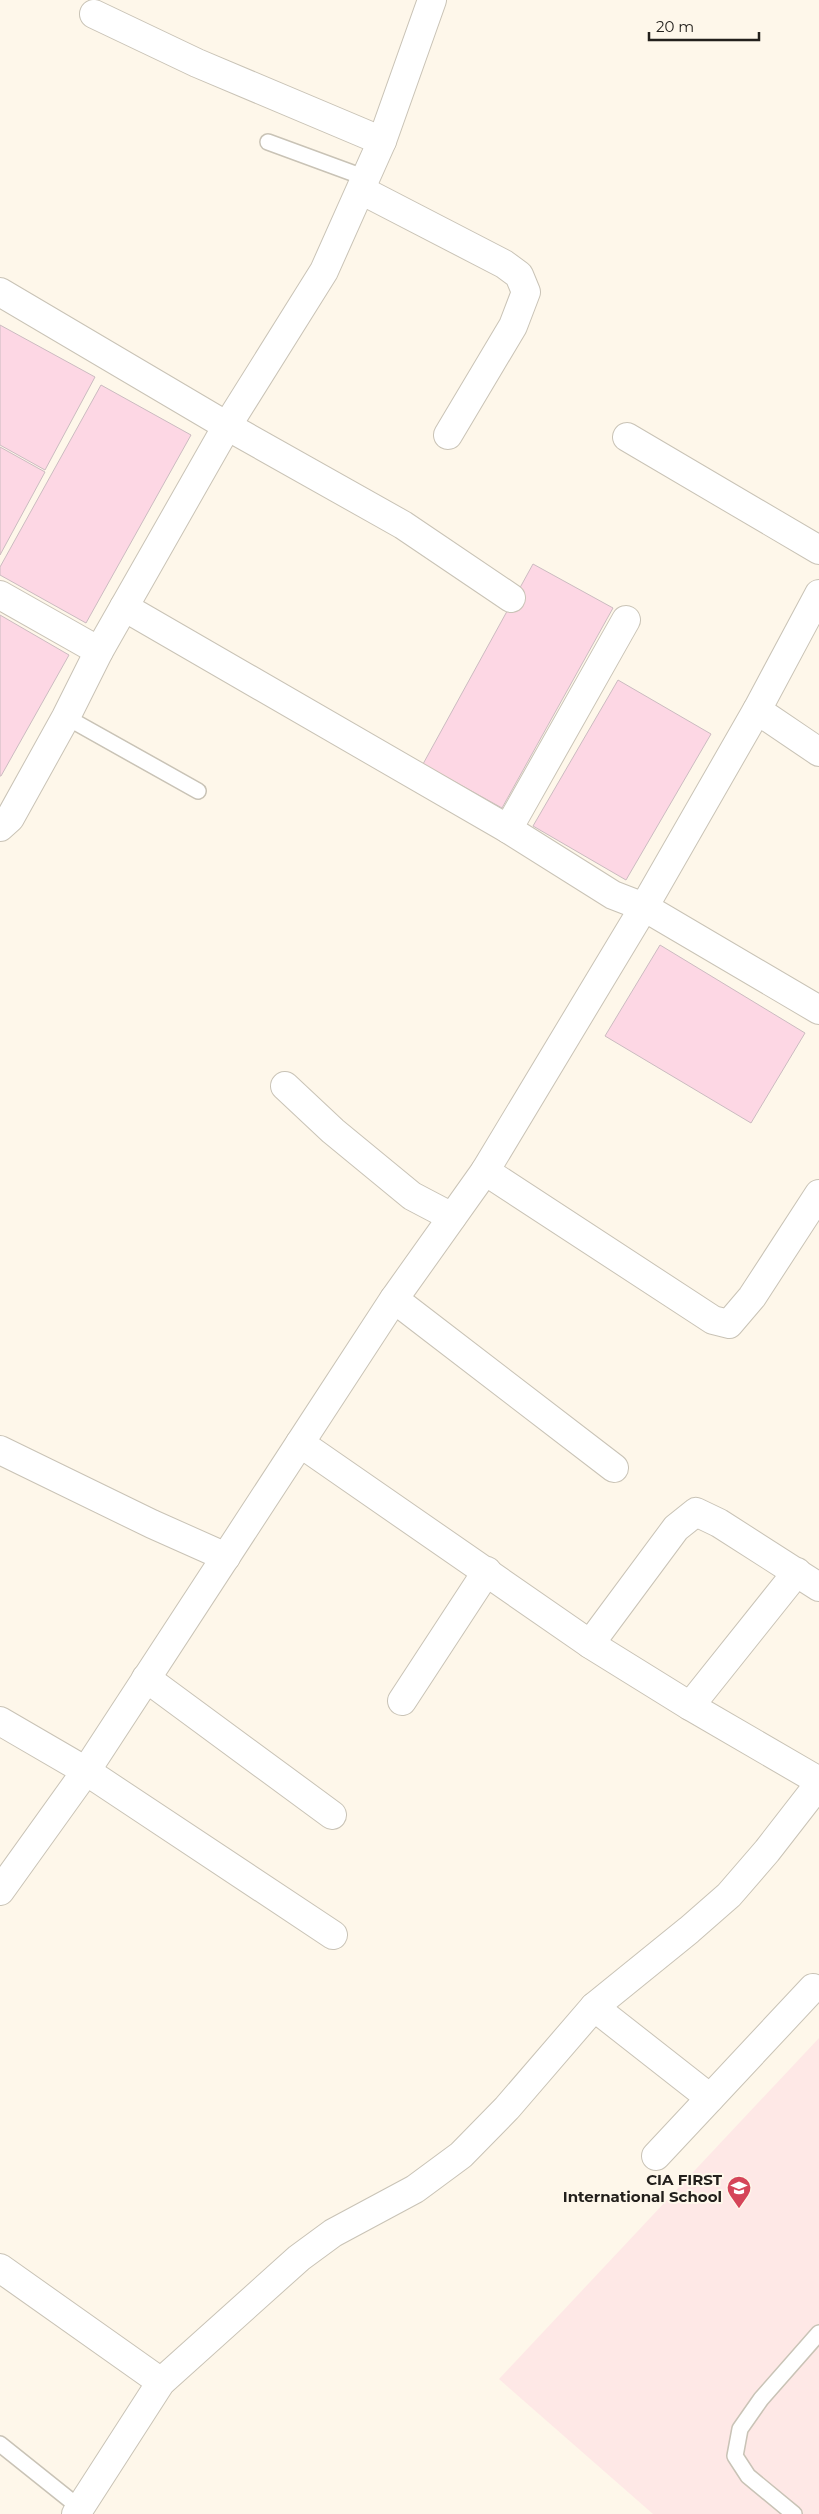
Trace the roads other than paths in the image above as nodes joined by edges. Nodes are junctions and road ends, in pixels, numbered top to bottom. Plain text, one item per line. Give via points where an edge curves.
1 (432, 0) edge
2 (94, 14) dead end
3 (382, 141) junction
4 (268, 142) dead end
5 (363, 184) junction
6 (0, 292) edge
7 (227, 426) junction
8 (448, 435) dead end
9 (627, 437) dead end
10 (819, 550) edge
11 (819, 594) edge
12 (0, 595) edge
13 (511, 598) dead end
14 (124, 607) junction
15 (626, 620) dead end
16 (99, 651) junction
17 (757, 710) junction
18 (66, 717) junction
19 (819, 752) edge
20 (198, 791) dead end
21 (0, 827) edge
22 (508, 829) junction
23 (644, 906) junction
24 (819, 1010) edge
25 (286, 1086) dead end
26 (485, 1171) junction
27 (819, 1194) edge
28 (452, 1217) junction
29 (394, 1299) junction
30 (300, 1443) junction
31 (0, 1450) edge
32 (614, 1468) dead end
33 (226, 1557) junction
34 (487, 1571) junction
35 (808, 1579) edge
36 (590, 1644) junction
37 (146, 1678) junction
38 (402, 1701) dead end
39 (690, 1706) junction
40 (0, 1721) edge
41 (86, 1771) junction
42 (819, 1782) edge
43 (332, 1815) dead end
44 (0, 1891) edge
45 (333, 1935) dead end
46 (813, 1988) dead end
47 (594, 2007) junction
48 (710, 2098) junction
49 (656, 2156) dead end
50 (0, 2268) edge
51 (819, 2332) edge
52 (161, 2382) junction
53 (0, 2444) edge
54 (78, 2511) edge
55 (794, 2514) edge

1 - 3 street
2 - 3 street via 197,63
3 - 5 street
4 - 5 lane
5 - 7 street via 324,271
5 - 8 street via 504,264 519,275 526,292 513,326
6 - 7 street
7 - 13 street via 403,525
7 - 14 street
9 - 10 street
11 - 17 street
12 - 16 street
14 - 16 street
14 - 22 street
15 - 22 street
16 - 18 street
17 - 19 street
17 - 23 street
18 - 20 lane
18 - 21 street via 10,818
22 - 23 street via 613,895
23 - 24 street
23 - 26 street
25 - 28 street via 412,1196
26 - 27 street via 713,1320 729,1324 752,1297
26 - 28 street
28 - 29 street
29 - 30 street
29 - 32 street
30 - 33 street
30 - 34 street
31 - 33 street
33 - 37 street
34 - 36 street
34 - 38 street
35 - 36 street via 696,1512 676,1528
35 - 39 street
36 - 39 street
37 - 41 street
37 - 43 street
39 - 42 street
40 - 41 street
41 - 44 street
41 - 45 street
42 - 47 street via 729,1895
46 - 48 street
47 - 48 street
47 - 52 street via 507,2108 461,2155 415,2189 333,2233 298,2258
48 - 49 street
50 - 52 street
51 - 55 lane via 761,2399 740,2429 736,2456 748,2476
52 - 54 street
53 - 54 lane

